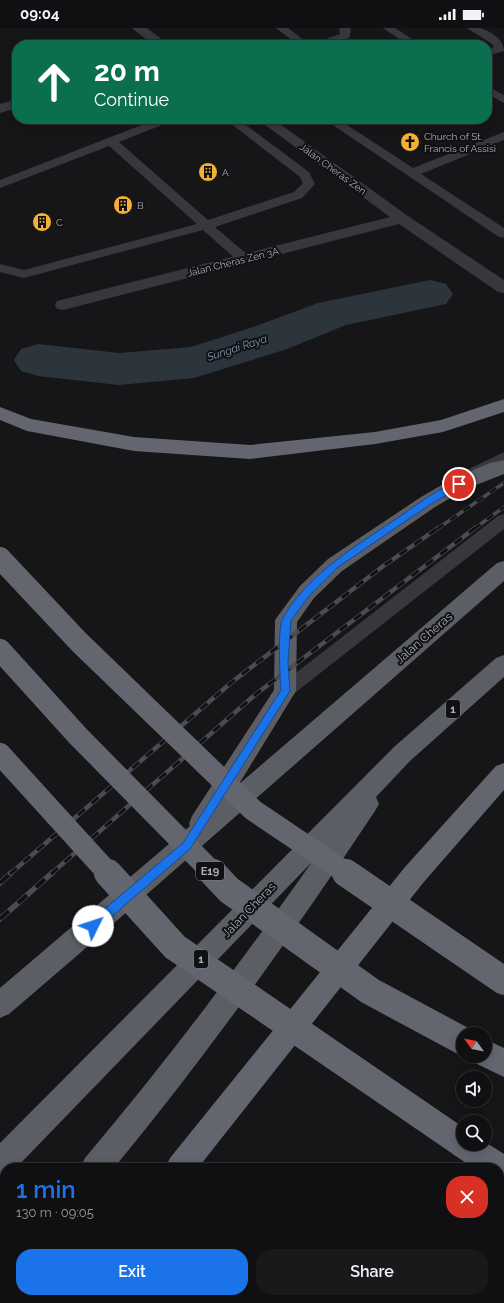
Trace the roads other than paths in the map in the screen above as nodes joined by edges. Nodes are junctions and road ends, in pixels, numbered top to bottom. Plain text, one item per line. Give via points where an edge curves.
1 (138, 28) edge
2 (281, 28) edge
3 (344, 28) edge
4 (388, 28) edge
5 (472, 28) edge
6 (155, 40) edge
7 (298, 40) edge
8 (333, 40) edge
9 (408, 40) edge
10 (492, 51) edge
11 (492, 92) edge
12 (504, 100) edge
13 (12, 105) edge
14 (0, 109) edge
15 (155, 124) edge
16 (238, 124) edge
17 (271, 124) edge
18 (338, 124) edge
19 (504, 136) edge
20 (110, 141) junction
21 (412, 173) junction
22 (0, 184) edge
23 (402, 219) junction
24 (204, 226) junction
25 (504, 234) edge
26 (244, 259) junction
27 (0, 268) edge
28 (504, 288) edge
29 (63, 306) dead end
30 (504, 405) edge
31 (0, 414) edge
32 (504, 459) edge
33 (504, 467) edge
34 (459, 484) junction
35 (504, 520) edge
36 (0, 558) edge
37 (504, 569) edge
38 (0, 650) edge
39 (504, 664) edge
40 (285, 691) junction
41 (0, 754) edge
42 (402, 754) junction
43 (504, 773) edge
44 (186, 846) junction
45 (504, 980) edge
46 (0, 1005) edge
47 (456, 1037) edge
48 (492, 1056) edge
49 (504, 1063) edge
50 (456, 1139) edge
51 (474, 1151) edge
52 (1, 1163) edge
53 (99, 1163) edge
54 (184, 1163) edge
55 (492, 1163) edge

1 - 6 street
2 - 7 lane
3 - 8 lane via 345,36
4 - 9 lane
5 - 10 lane via 497,42 500,49
11 - 12 lane
13 - 14 street
15 - 20 lane
16 - 24 lane via 305,174 309,184 298,195
17 - 23 street, Jalan Cheras Zen
18 - 21 lane
19 - 21 lane
20 - 22 lane
20 - 24 lane
21 - 25 lane
23 - 26 street, Jalan Cheras Zen 3A
23 - 28 street, Jalan Cheras Zen
24 - 26 lane
24 - 27 lane via 24,274
26 - 29 street, Jalan Cheras Zen 3A
30 - 31 highway via 443,426 375,438 250,452 134,444 27,425
32 - 34 street
33 - 34 highway
34 - 40 highway via 335,565 307,592 286,620
35 - 40 lane
36 - 45 highway, bridge via 79,642 253,810
37 - 44 highway, Jalan Cheras
38 - 47 highway, E19, bridge via 78,736 229,890 370,991
39 - 42 highway, Jalan Cheras / 1
40 - 44 highway
41 - 50 highway, bridge via 175,947
42 - 52 highway, Jalan Cheras / 1
42 - 53 highway via 286,922 141,1115
43 - 54 highway, bridge via 414,875
44 - 46 highway, Jalan Cheras
48 - 49 highway
51 - 55 highway

